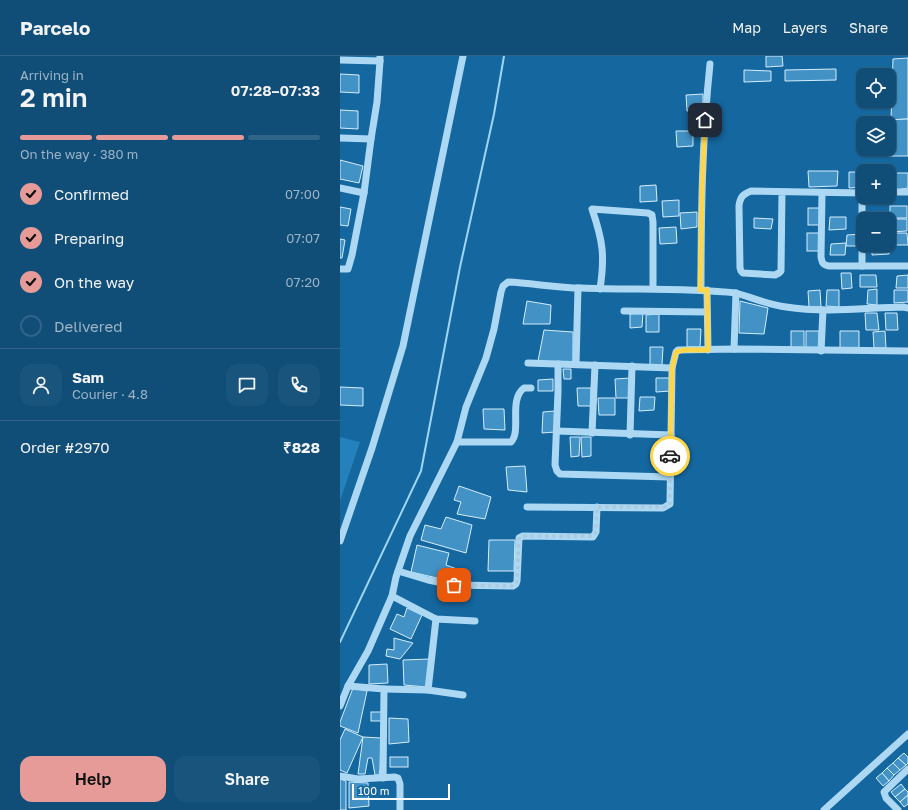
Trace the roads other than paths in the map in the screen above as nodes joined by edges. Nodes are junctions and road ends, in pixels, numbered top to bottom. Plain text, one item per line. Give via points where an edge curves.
1 (463, 56) edge
2 (380, 58) edge
3 (340, 60) edge
4 (710, 64) dead end
5 (340, 138) edge
6 (372, 139) junction
7 (340, 188) edge
8 (782, 192) junction
9 (896, 192) edge
10 (908, 192) edge
11 (364, 193) junction
12 (822, 193) junction
13 (856, 193) edge
14 (863, 204) edge
15 (862, 266) junction
16 (908, 266) edge
17 (340, 269) edge
18 (578, 288) junction
19 (653, 288) junction
20 (600, 289) junction
21 (704, 290) junction
22 (736, 293) junction
23 (908, 308) edge
24 (823, 310) junction
25 (624, 311) dead end
26 (707, 312) junction
27 (734, 349) junction
28 (708, 350) junction
29 (822, 351) junction
30 (908, 351) edge
31 (528, 363) dead end
32 (558, 364) junction
33 (576, 364) junction
34 (595, 365) junction
35 (632, 366) junction
36 (672, 368) junction
37 (530, 388) dead end
38 (557, 431) junction
39 (592, 433) junction
40 (630, 435) junction
41 (671, 435) junction
42 (457, 442) junction
43 (670, 477) junction
44 (526, 506) dead end
45 (597, 507) junction
46 (340, 541) edge
47 (398, 571) junction
48 (392, 596) junction
49 (436, 618) junction
50 (476, 621) dead end
51 (348, 686) junction
52 (384, 689) junction
53 (428, 690) junction
54 (463, 694) dead end
55 (340, 706) edge
56 (908, 734) edge
57 (908, 769) edge
58 (340, 776) edge
59 (383, 778) junction
60 (400, 810) edge
61 (824, 810) edge
62 (898, 810) edge

1 - 46 street via 403,346
2 - 3 street
2 - 6 street
4 - 21 street via 702,187
5 - 6 street
6 - 11 street
7 - 11 street
8 - 8 street via 751,191 740,198 740,268 744,273 775,274 781,270
8 - 12 street
9 - 10 street
11 - 17 street via 349,266 348,269
12 - 13 street
12 - 15 street via 822,262 829,266
14 - 15 street
15 - 16 street
18 - 20 street
18 - 33 street
18 - 42 street via 508,282 503,286 486,358 466,407
19 - 20 street
19 - 20 street via 652,215 592,209 602,242
19 - 21 street
21 - 22 street
21 - 26 street
22 - 24 street via 785,307
22 - 27 street
23 - 24 street
24 - 29 street
25 - 26 street
26 - 28 street
27 - 28 street
27 - 29 street
28 - 36 street via 678,350
29 - 30 street
31 - 32 street
32 - 33 street
32 - 38 street
33 - 34 street
34 - 35 street
34 - 39 street
35 - 36 street
35 - 40 street
36 - 41 street
37 - 42 street via 524,388 518,395 511,442
38 - 39 street
38 - 43 street via 555,465 556,471 560,474
39 - 40 street
40 - 41 street
41 - 43 street
42 - 47 street via 410,536
43 - 45 street via 670,504 666,507
44 - 45 street
45 - 47 street via 596,532 593,536 519,538 517,581 512,586 454,585
47 - 48 street
48 - 49 street
48 - 51 street via 368,651
49 - 50 street
49 - 53 street
51 - 52 street
51 - 55 street
52 - 53 street
52 - 59 street
53 - 54 street
56 - 61 street
57 - 62 street via 884,792 886,798
58 - 59 street via 358,779
59 - 60 street via 395,777 400,781

